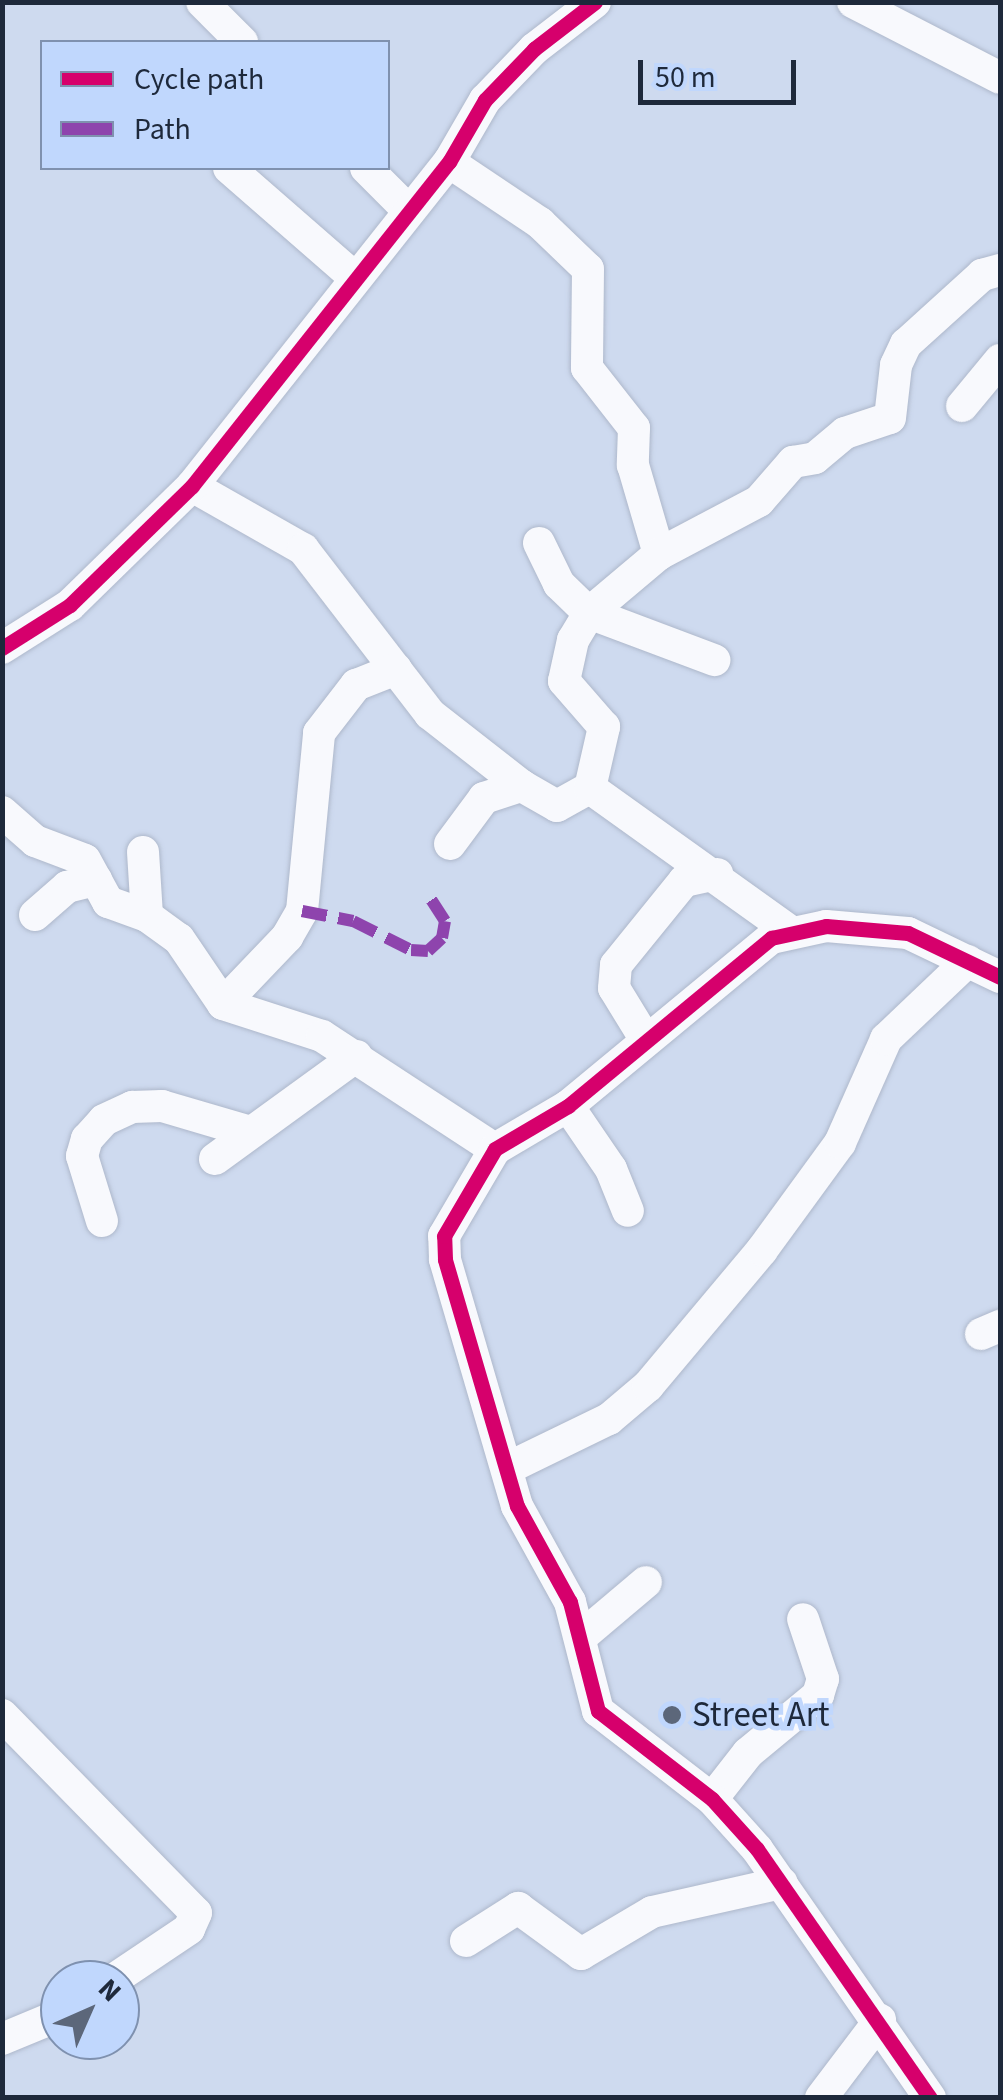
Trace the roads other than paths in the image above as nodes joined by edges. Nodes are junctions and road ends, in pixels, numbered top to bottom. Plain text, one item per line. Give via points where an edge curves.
1 (202, 2) edge
2 (595, 2) edge
3 (853, 2) edge
4 (240, 40) edge
5 (1000, 78) edge
6 (450, 162) junction
7 (231, 170) edge
8 (368, 170) edge
9 (409, 211) junction
10 (1000, 270) edge
11 (355, 278) junction
12 (1000, 360) edge
13 (962, 406) dead end
14 (192, 486) junction
15 (540, 543) dead end
16 (659, 554) junction
17 (589, 612) junction
18 (2, 648) edge
19 (714, 660) dead end
20 (396, 668) junction
21 (522, 786) junction
22 (590, 788) junction
23 (2, 812) edge
24 (450, 844) dead end
25 (143, 852) dead end
26 (717, 874) junction
27 (96, 880) junction
28 (35, 915) dead end
29 (147, 916) junction
30 (788, 930) junction
31 (968, 961) junction
32 (1000, 977) edge
33 (223, 1004) junction
34 (644, 1038) junction
35 (357, 1056) junction
36 (568, 1106) junction
37 (247, 1130) junction
38 (495, 1148) junction
39 (215, 1159) dead end
40 (628, 1211) dead end
41 (102, 1221) dead end
42 (510, 1467) junction
43 (646, 1582) dead end
44 (803, 1619) dead end
45 (581, 1638) junction
46 (2, 1715) edge
47 (712, 1799) junction
48 (782, 1883) junction
49 (466, 1941) dead end
50 (140, 1961) edge
51 (880, 2020) junction
52 (40, 2023) edge
53 (2, 2039) edge
54 (820, 2098) edge
55 (930, 2098) edge

1 - 4 street
2 - 6 street via 508,73
3 - 5 street
6 - 9 street
6 - 16 street via 540,223 588,269 587,368 634,428 634,464
7 - 11 street
8 - 9 street
9 - 11 street
10 - 16 street via 982,274 906,344 896,365 890,418 845,433 815,458 793,462 759,501
11 - 14 street
12 - 13 street
14 - 18 street via 70,605
14 - 20 street via 303,549
15 - 17 street via 559,584
16 - 17 street
17 - 19 street
17 - 22 street via 573,640 564,681 604,727
20 - 21 street via 430,714
20 - 33 street via 356,684 319,734 302,911 287,937
21 - 22 street via 557,806
21 - 24 street via 484,798
22 - 26 street
23 - 27 street via 35,841 85,860
25 - 29 street
26 - 30 street
26 - 34 street via 684,882 616,964 614,988
27 - 28 street via 67,887
27 - 29 street via 108,902
29 - 33 street via 194,956 211,994
30 - 31 street via 908,933
30 - 34 street
31 - 32 street
31 - 42 street via 886,1040 840,1143 762,1250 648,1386 609,1419
33 - 35 street via 304,1028
34 - 36 street
35 - 37 street
35 - 38 street
36 - 38 street
36 - 40 street via 611,1169
37 - 39 street
37 - 41 street via 162,1106 132,1107 104,1120 82,1156
38 - 42 street via 449,1221 444,1259
42 - 45 street via 526,1530 570,1602
43 - 45 street
44 - 47 street via 823,1679 818,1695 748,1753
45 - 47 street via 606,1722
46 - 50 street via 196,1913 189,1929
47 - 48 street
48 - 49 street via 652,1912 581,1954 518,1908
48 - 51 street
51 - 54 street
51 - 55 street
52 - 53 street

